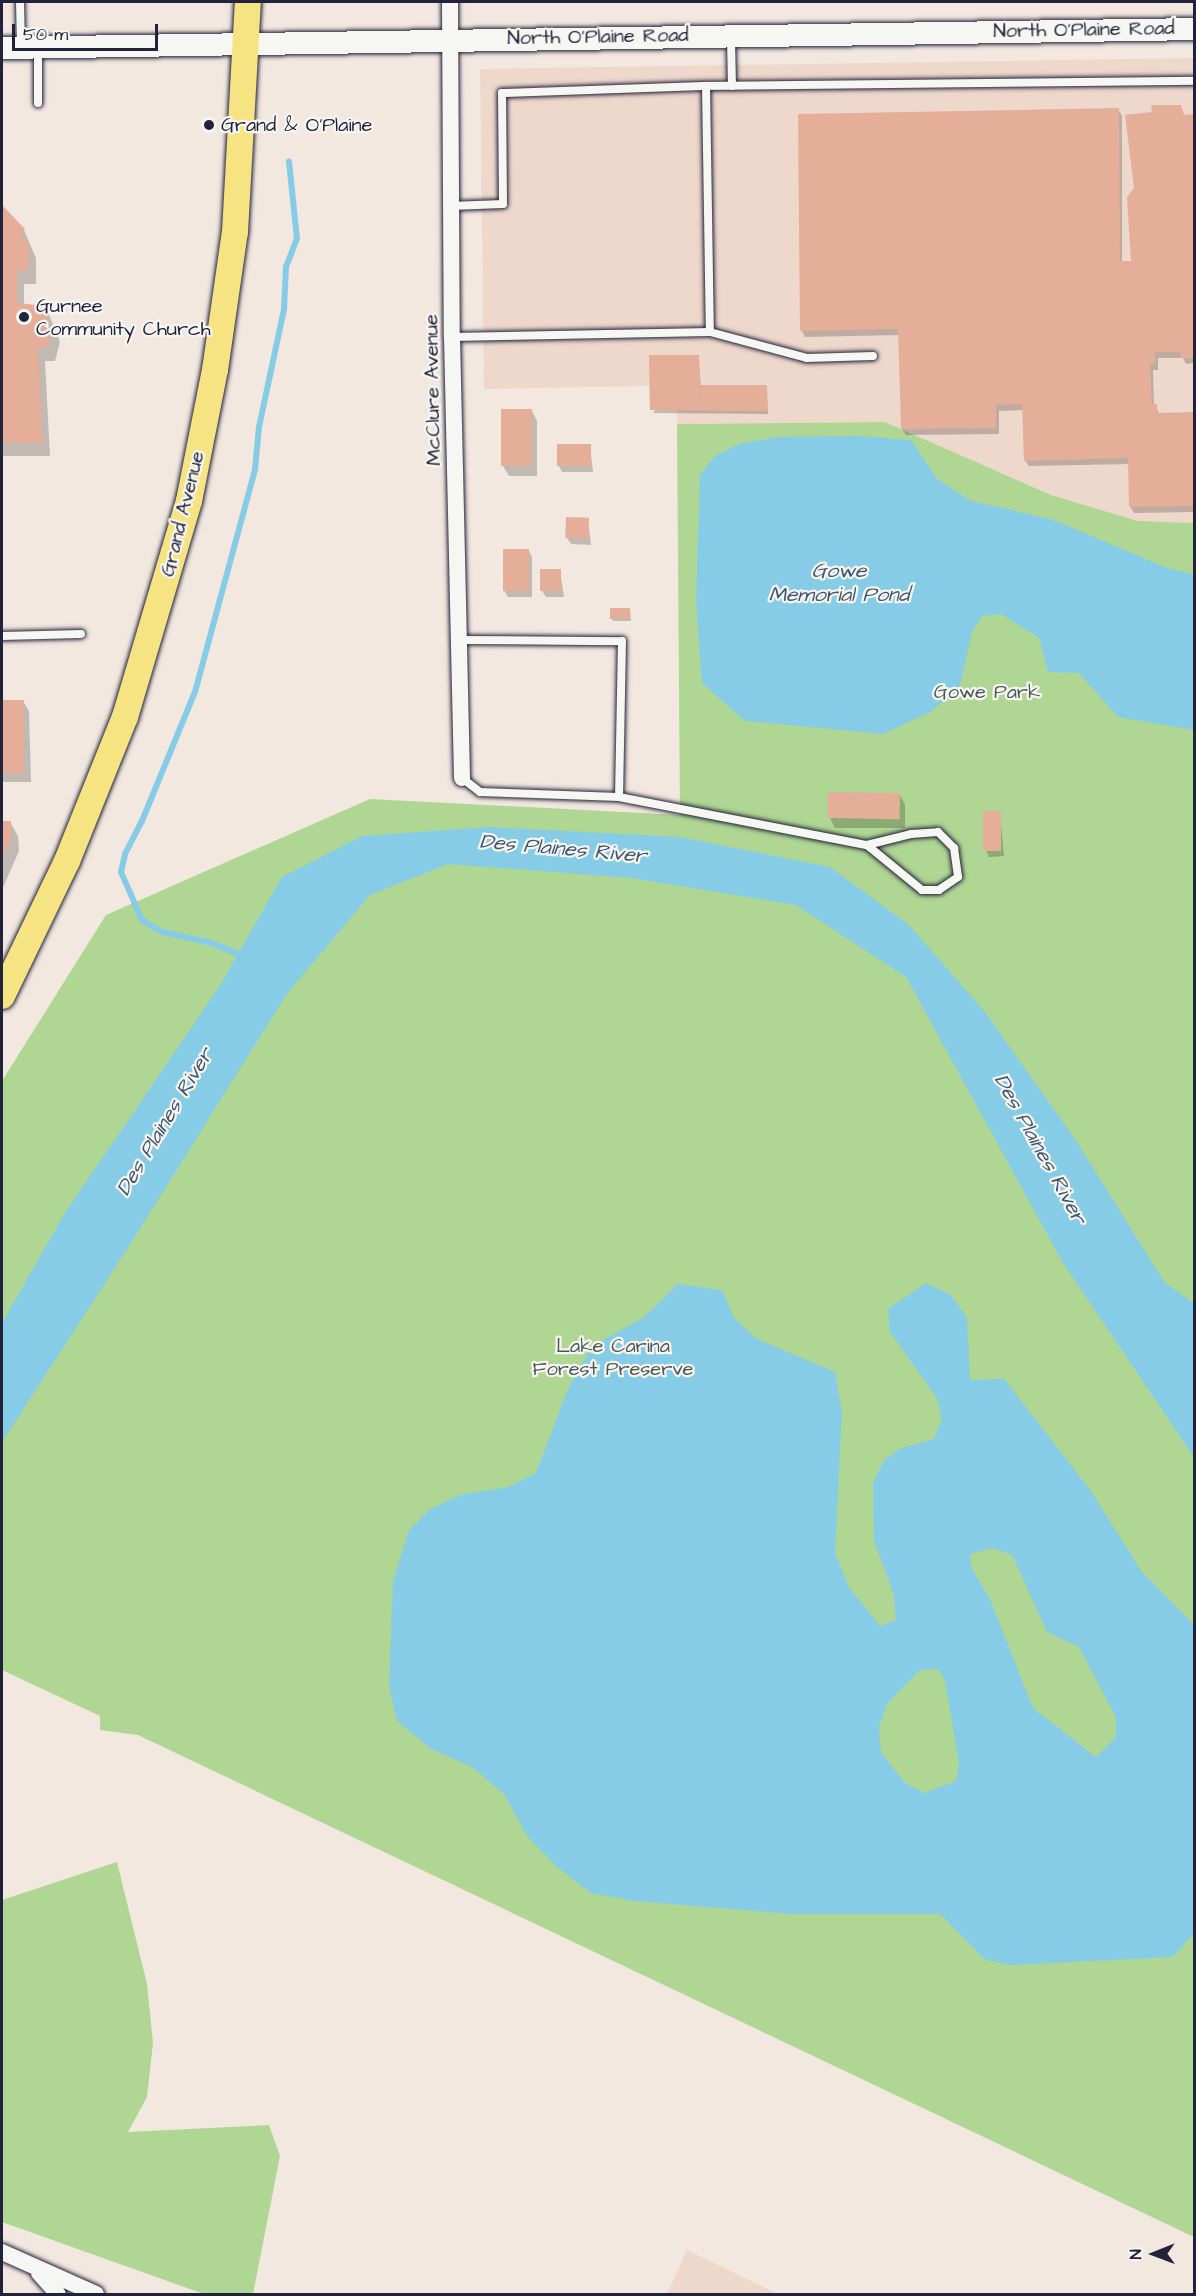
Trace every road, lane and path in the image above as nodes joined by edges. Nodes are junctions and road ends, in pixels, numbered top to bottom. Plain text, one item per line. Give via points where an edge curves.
1 (20, 2) edge
2 (248, 2) edge
3 (450, 2) edge
4 (1194, 29) edge
5 (730, 34) junction
6 (450, 40) junction
7 (247, 43) junction
8 (20, 48) edge
9 (1194, 81) edge
10 (706, 86) junction
11 (732, 86) junction
12 (38, 103) dead end
13 (450, 206) junction
14 (710, 332) junction
15 (452, 337) junction
16 (873, 356) dead end
17 (81, 633) dead end
18 (2, 636) edge
19 (459, 640) junction
20 (462, 778) joint
21 (619, 797) junction
22 (867, 845) junction
23 (2, 996) edge
24 (2, 2252) edge
25 (32, 2266) junction
26 (58, 2295) edge
27 (96, 2295) edge

1 - 8 lane
2 - 7 main road, Grand Avenue
3 - 6 street, McClure Avenue
4 - 5 street, North O'Plaine Road
5 - 6 street, North O'Plaine Road
5 - 11 lane
6 - 7 street, North O'Plaine Road
6 - 13 street, McClure Avenue
7 - 8 street, North O'Plaine Road
7 - 23 main road, Grand Avenue via 239,182 227,293 189,501 125,717 67,861
8 - 12 lane
9 - 11 lane
10 - 11 lane
10 - 13 lane via 502,93 503,204
10 - 14 lane
13 - 15 street, McClure Avenue
14 - 15 lane
14 - 16 lane via 807,358
15 - 19 street, McClure Avenue
17 - 18 lane
19 - 20 street, McClure Avenue
19 - 21 lane via 622,641
20 - 21 lane via 480,792
21 - 22 lane
22 - 22 lane via 938,832 954,848 958,877 939,890 922,890
24 - 25 street
25 - 26 street
25 - 27 street

